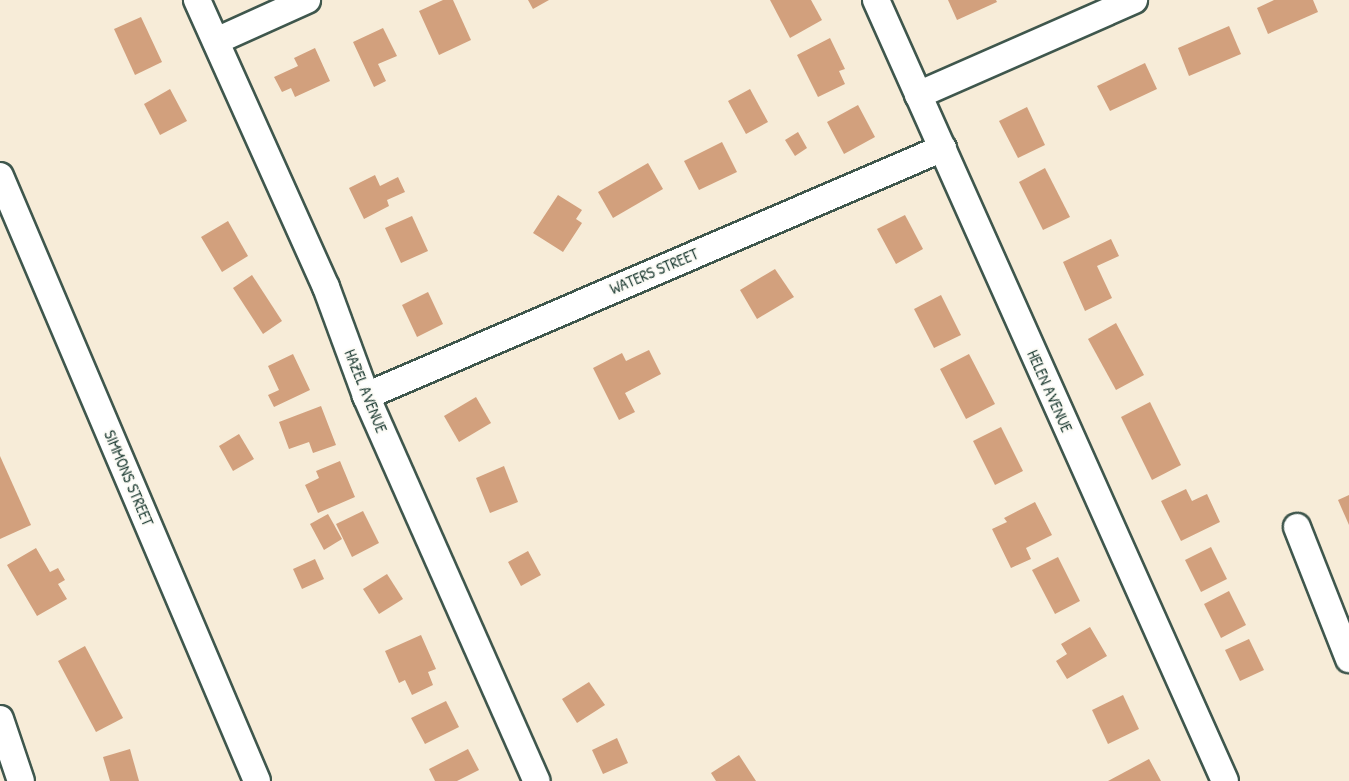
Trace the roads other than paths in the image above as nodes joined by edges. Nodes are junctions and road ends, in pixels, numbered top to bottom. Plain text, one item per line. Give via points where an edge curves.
1 (197, 0) edge
2 (307, 0) edge
3 (876, 0) edge
4 (1134, 0) edge
5 (216, 41) junction
6 (918, 94) junction
7 (943, 148) junction
8 (0, 176) edge
9 (366, 396) junction
10 (1297, 527) dead end
11 (1349, 659) edge
12 (0, 719) edge
13 (21, 781) edge
14 (257, 781) edge
15 (537, 781) edge
16 (1225, 781) edge

1 - 5 street, HAZEL AVENUE
2 - 5 street
3 - 6 street, HELEN AVENUE
4 - 6 street
5 - 9 street, HAZEL AVENUE via 326,287
6 - 7 street, HELEN AVENUE
7 - 9 street, WATERS STREET
7 - 16 street, HELEN AVENUE
8 - 14 street, SIMMONS STREET
9 - 15 street, HAZEL AVENUE
10 - 11 street
12 - 13 street

